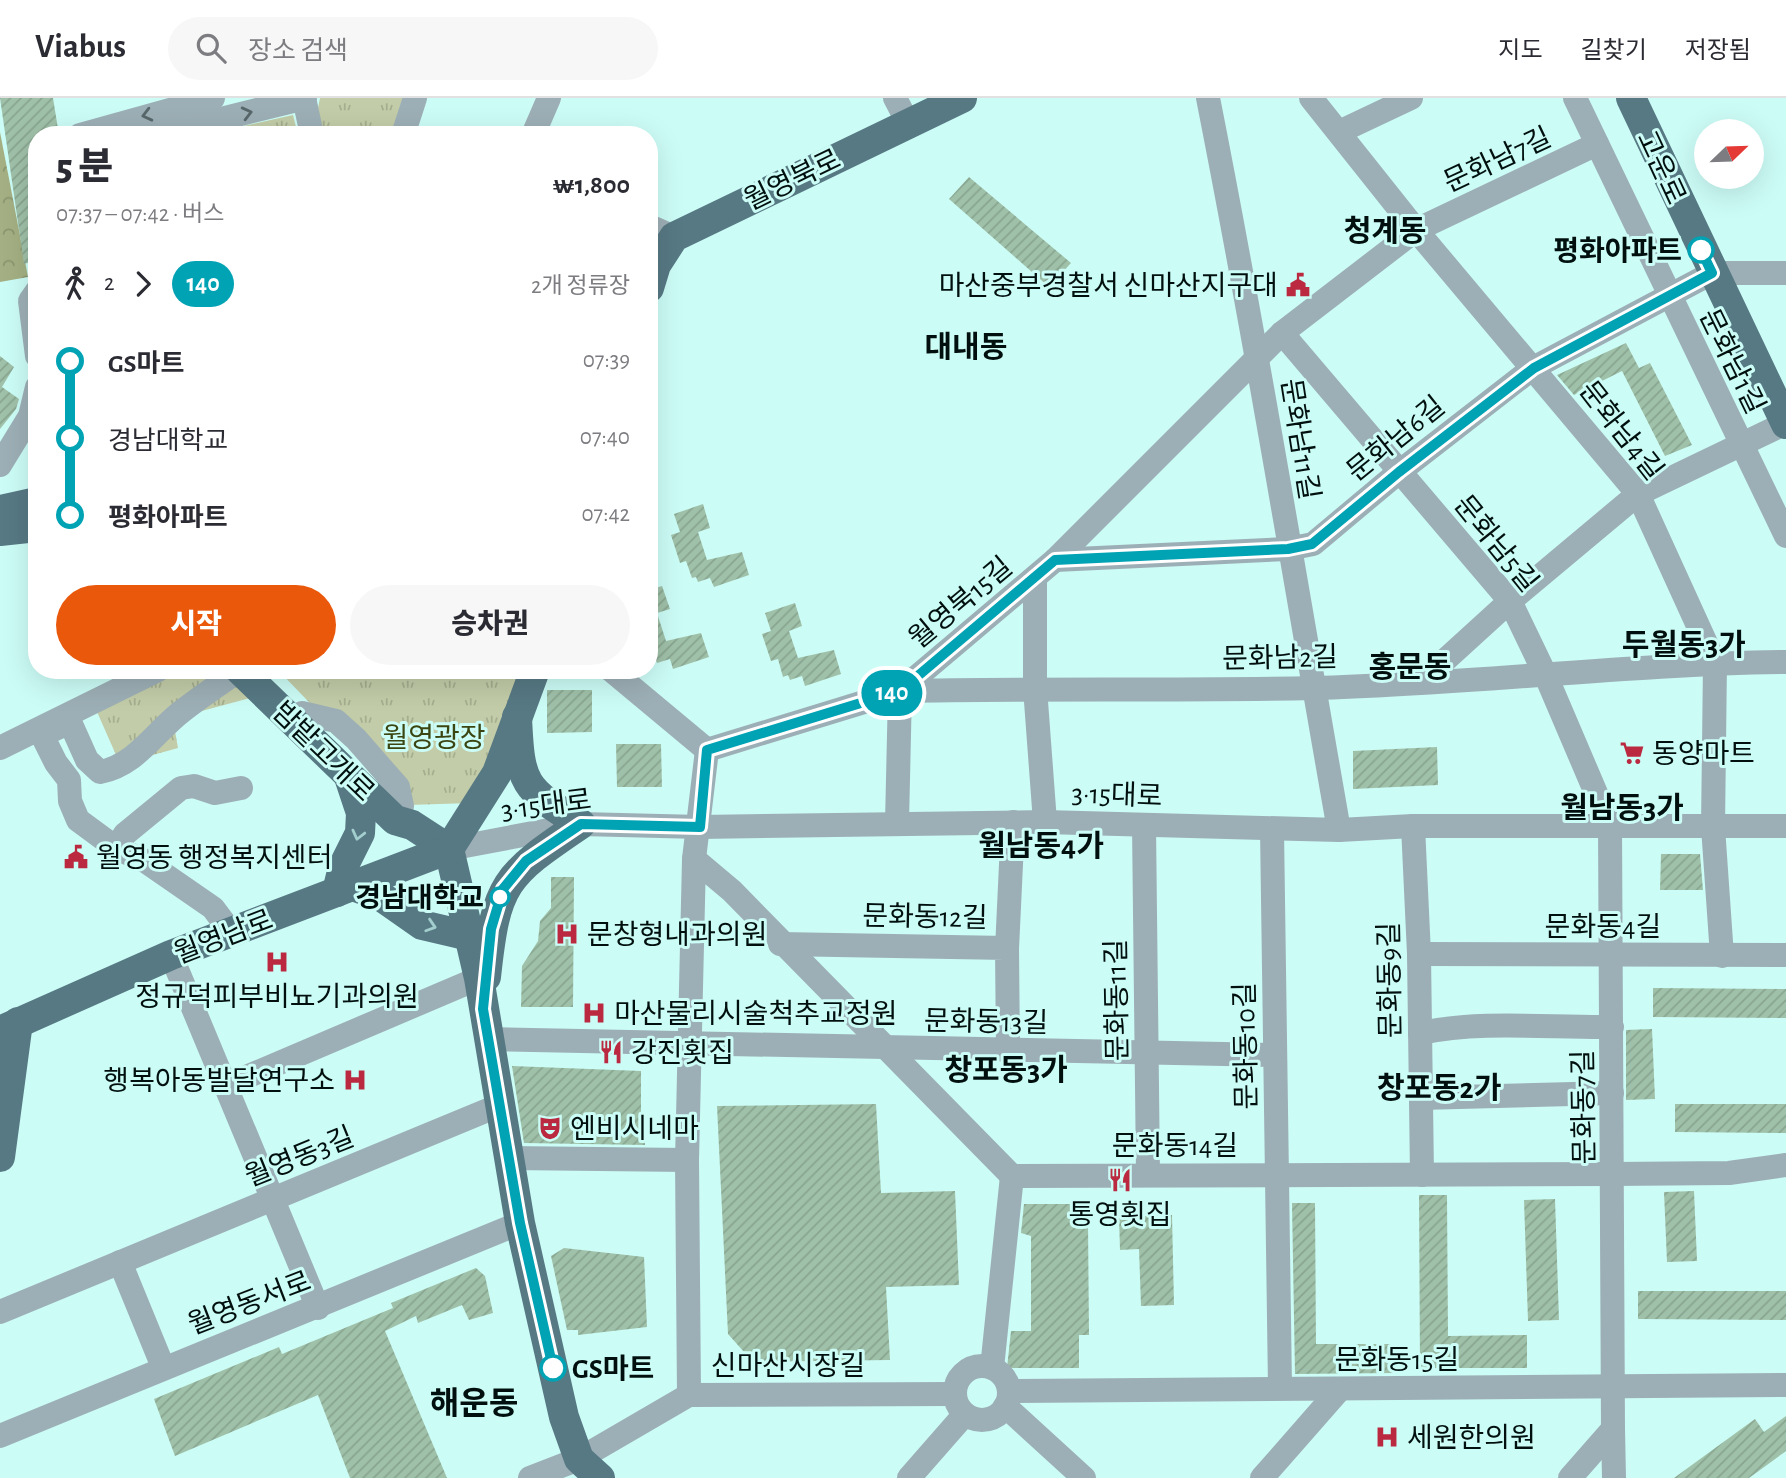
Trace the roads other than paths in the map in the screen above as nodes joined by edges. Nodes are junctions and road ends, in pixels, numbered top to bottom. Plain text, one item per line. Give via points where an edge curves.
1 (213, 98) edge
2 (304, 98) edge
3 (415, 98) edge
4 (549, 98) edge
5 (962, 98) edge
6 (1208, 98) edge
7 (1311, 98) edge
8 (1410, 98) edge
9 (1575, 98) edge
10 (1631, 98) edge
11 (902, 111) edge
12 (182, 118) junction
13 (134, 126) edge
14 (170, 126) edge
15 (310, 126) edge
16 (406, 126) edge
17 (537, 126) edge
18 (1339, 132) junction
19 (1597, 144) junction
20 (1416, 230) junction
21 (662, 232) edge
22 (658, 254) edge
23 (1712, 273) junction
24 (1786, 273) edge
25 (1669, 296) junction
26 (1282, 332) junction
27 (1259, 357) junction
28 (1534, 368) junction
29 (28, 419) edge
30 (1786, 423) edge
31 (1741, 444) junction
32 (0, 465) edge
33 (1399, 472) junction
34 (1638, 494) junction
35 (28, 504) edge
36 (0, 510) edge
37 (28, 528) edge
38 (0, 531) edge
39 (1786, 536) edge
40 (1288, 549) junction
41 (1055, 560) junction
42 (1035, 578) junction
43 (1510, 601) junction
44 (1786, 662) edge
45 (1714, 663) junction
46 (1546, 676) junction
47 (140, 679) edge
48 (227, 679) edge
49 (249, 679) edge
50 (269, 679) edge
51 (532, 679) edge
52 (622, 679) edge
53 (1420, 683) junction
54 (1035, 688) junction
55 (1314, 688) junction
56 (900, 691) junction
57 (517, 717) junction
58 (0, 748) edge
59 (707, 750) junction
60 (349, 776) junction
61 (241, 788) dead end
62 (407, 816) junction
63 (1013, 822) junction
64 (1045, 822) junction
65 (897, 823) junction
66 (581, 824) junction
67 (1144, 825) junction
68 (1413, 826) junction
69 (1610, 826) junction
70 (1786, 826) edge
71 (700, 827) junction
72 (1713, 827) junction
73 (1272, 829) junction
74 (1339, 830) junction
75 (116, 848) junction
76 (449, 849) junction
77 (694, 859) junction
78 (345, 889) junction
79 (231, 932) junction
80 (469, 936) junction
81 (780, 944) junction
82 (1007, 949) junction
83 (1419, 954) junction
84 (170, 955) junction
85 (1786, 955) edge
86 (1611, 956) junction
87 (1722, 956) junction
88 (479, 978) junction
89 (483, 1009) junction
90 (9, 1026) edge
91 (1612, 1027) junction
92 (1420, 1033) junction
93 (487, 1039) junction
94 (690, 1044) junction
95 (883, 1047) junction
96 (1008, 1052) junction
97 (1146, 1053) junction
98 (1274, 1055) junction
99 (225, 1086) junction
100 (1612, 1093) junction
101 (1422, 1098) junction
102 (500, 1105) junction
103 (0, 1157) edge
104 (509, 1158) junction
105 (687, 1160) junction
106 (1786, 1165) edge
107 (1148, 1174) junction
108 (1613, 1174) junction
109 (1422, 1175) junction
110 (1278, 1176) junction
111 (1012, 1177) junction
112 (272, 1199) junction
113 (520, 1223) junction
114 (120, 1262) junction
115 (318, 1308) junction
116 (0, 1312) edge
117 (163, 1367) junction
118 (992, 1368) junction
119 (1786, 1385) edge
120 (1615, 1387) junction
121 (1280, 1388) junction
122 (1340, 1389) junction
123 (688, 1395) junction
124 (1007, 1399) junction
125 (960, 1404) junction
126 (1613, 1429) junction
127 (0, 1437) edge
128 (589, 1469) edge
129 (530, 1478) edge
130 (909, 1478) edge
131 (1084, 1478) edge
132 (1262, 1478) edge
133 (1570, 1478) edge
134 (1614, 1478) edge

1 - 12 street
12 -> 2 street
2 - 15 street
3 - 16 street
4 - 17 street
5 - 11 main road, 월영북로
6 - 27 street, 문화남11길
7 - 18 street, 문화남4길
8 - 18 street
9 - 19 street, 문화남1길
10 - 23 main road, 고운로
11 - 21 main road, 월영북로
12 -> 13 street
12 - 14 street
18 - 20 street, 문화남4길
19 - 20 street, 문화남7길
19 - 25 street, 문화남1길
20 - 26 street, 문화남7길
20 - 28 street, 문화남4길
21 - 22 main road, 월영북로
23 - 24 street
23 - 25 street, 문화남6길
23 - 30 main road, 고운로
25 - 28 street, 문화남6길
25 - 31 street, 문화남1길
26 - 27 street, 문화남7길
26 - 33 street, 문화남5길
27 - 40 street, 문화남11길
27 - 41 street, 월영북15길
28 - 33 street, 문화남6길
28 - 34 street, 문화남4길
29 - 32 street
30 - 31 street
31 - 34 street
31 - 39 street, 문화남1길
33 - 40 street, 문화남6길 via 1312,544
33 - 43 street, 문화남5길
34 - 43 street
34 - 45 street, 문화남4길
35 - 36 main road
37 - 38 main road
40 - 41 street, 문화남6길
40 - 55 street, 문화남11길
41 - 42 street, 월영북15길
42 - 54 street
42 - 56 street, 월영북15길
43 - 46 street, 문화남5길
43 - 53 street
44 - 45 street, 문화남2길
45 - 46 street, 문화남2길
45 - 72 street, 문화남4길
46 - 53 street, 문화남2길
46 - 69 street, 문화남5길
47 - 58 street
48 - 75 street via 180,712 125,764 111,770 100,772 88,760 70,722 42,734 69,780 70,801 78,820
49 - 60 main road, 밤밭고개로
50 - 62 main road, 밤밭고개로
51 - 57 main road
52 - 59 street
53 - 55 street, 문화남2길
54 - 55 street, 문화남2길
54 - 56 street, 문화남2길
54 - 64 street
55 - 74 street, 문화남11길
56 - 59 street, 월영북15길
56 - 65 street
57 - 66 main road via 524,779 547,803
57 - 76 main road via 496,774
59 - 71 street, 신마산시장길
60 - 62 main road, 밤밭고개로 via 395,820
60 -> 78 main road via 361,813 360,833 342,867
61 - 75 street via 215,793 194,786 181,788 125,834
62 - 76 main road, 밤밭고개로
63 - 64 street, 3·15대로
63 - 65 street, 3·15대로
63 - 82 street
64 - 67 street, 3·15대로
65 - 71 street, 3·15대로
66 - 71 street, 3·15대로
66 - 76 street, 3·15대로
66 - 89 main road via 526,861 503,889 491,929
67 - 73 street, 3·15대로
67 - 97 street, 문화동11길
68 - 69 street, 3·15대로
68 - 74 street, 3·15대로
68 - 83 street, 문화동9길
69 - 72 street, 3·15대로
69 - 86 street, 문화동7길
70 - 72 street, 3·15대로
71 - 77 street, 신마산시장길
72 - 87 street, 문화남4길
73 - 74 street, 3·15대로
73 - 98 street, 문화동10길
75 - 79 street via 145,861 213,908
76 - 78 main road, 월영남로
76 - 80 main road
77 - 81 street via 732,891
77 - 94 street, 신마산시장길
78 - 79 main road, 월영남로
78 -> 80 main road via 382,897 422,925
79 - 84 main road, 월영남로
80 - 88 main road
81 - 82 street, 문화동12길
81 - 95 street
82 - 96 street, 문화동12길
83 - 86 street, 문화동4길
83 - 92 street, 문화동9길
84 - 90 main road, 월영남로
84 - 99 street
85 - 87 street, 문화동4길
86 - 87 street, 문화동4길
86 - 91 street, 문화동7길
88 - 89 main road
88 - 99 street
89 - 93 main road
90 - 103 main road
91 - 92 street via 1544,1024
91 - 100 street, 문화동7길
92 - 101 street, 문화동9길
93 - 94 street, 문화동13길
93 - 102 main road
94 - 95 street, 문화동13길
94 - 105 street, 신마산시장길
95 - 96 street, 문화동13길
95 - 111 street
96 - 97 street, 문화동13길
97 - 98 street, 문화동13길
97 - 107 street, 문화동11길
98 - 110 street, 문화동10길
99 - 112 street
100 - 101 street
100 - 108 street, 문화동7길
101 - 109 street, 문화동9길
102 - 104 main road
102 - 112 street, 월영동3길
104 - 105 street
104 - 113 main road
105 - 123 street, 신마산시장길
106 - 108 street, 문화동14길 via 1728,1172
107 - 110 street, 문화동14길
107 - 111 street, 문화동14길
108 - 109 street, 문화동14길
108 - 120 street, 문화동7길
109 - 110 street, 문화동14길
110 - 121 street, 문화동10길
111 - 118 street
112 - 114 street, 월영동3길
112 - 115 street
113 - 115 street, 월영동서로
113 - 128 main road via 564,1417
114 - 116 street, 월영동3길
114 - 117 street
115 - 117 street, 월영동서로
117 - 127 street, 월영동서로
118 - 124 street via 1004,1377
118 - 125 street via 976,1366 963,1373
119 - 120 street, 문화동15길
120 - 122 street, 문화동15길
120 - 126 street, 문화동7길
121 - 122 street, 문화동15길
121 - 124 street, 문화동15길
122 - 132 street
123 - 125 street, 신마산시장길
123 - 128 street
124 - 125 street via 987,1419
124 - 131 street
125 - 130 street
126 - 133 street
126 - 134 street, 문화동7길
128 - 129 street

